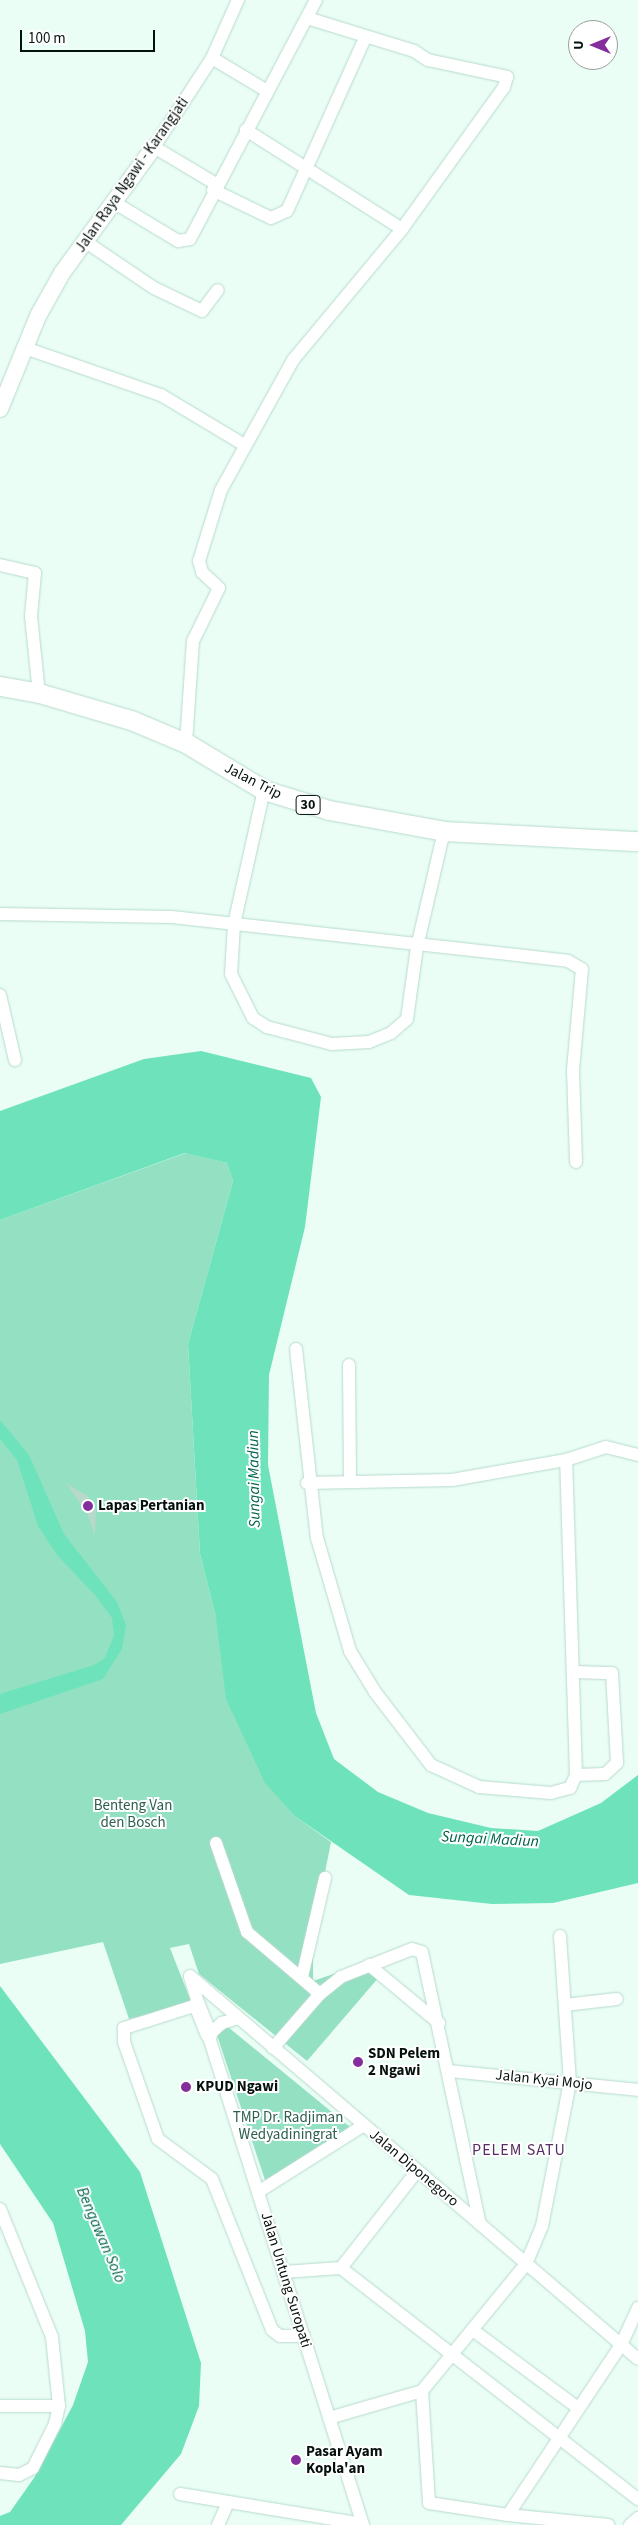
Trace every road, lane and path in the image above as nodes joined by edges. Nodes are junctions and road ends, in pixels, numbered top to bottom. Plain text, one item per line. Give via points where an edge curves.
1 (238, 0) edge
2 (316, 0) edge
3 (307, 18) junction
4 (365, 38) junction
5 (212, 58) junction
6 (267, 90) junction
7 (246, 130) junction
8 (154, 147) junction
9 (307, 170) junction
10 (215, 187) junction
11 (115, 203) junction
12 (402, 229) junction
13 (86, 242) junction
14 (218, 290) dead end
15 (24, 348) junction
16 (0, 410) edge
17 (243, 444) junction
18 (0, 565) edge
19 (0, 686) edge
20 (39, 693) junction
21 (186, 743) junction
22 (264, 790) junction
23 (444, 831) junction
24 (638, 840) edge
25 (0, 914) edge
26 (234, 924) junction
27 (417, 947) junction
28 (0, 995) edge
29 (16, 1060) dead end
30 (576, 1162) dead end
31 (296, 1349) dead end
32 (349, 1365) dead end
33 (638, 1455) edge
34 (566, 1460) junction
35 (350, 1481) junction
36 (307, 1483) junction
37 (574, 1672) junction
38 (576, 1775) junction
39 (216, 1843) dead end
40 (325, 1878) dead end
41 (560, 1936) dead end
42 (369, 1965) junction
43 (190, 1976) joint
44 (302, 1977) junction
45 (320, 1994) junction
46 (617, 1999) dead end
47 (197, 2005) junction
48 (565, 2005) junction
49 (238, 2018) junction
50 (439, 2023) junction
51 (209, 2035) junction
52 (273, 2048) junction
53 (449, 2070) junction
54 (570, 2082) junction
55 (638, 2090) edge
56 (364, 2125) junction
57 (416, 2171) junction
58 (258, 2192) junction
59 (0, 2209) edge
60 (480, 2224) junction
61 (526, 2264) junction
62 (341, 2268) junction
63 (284, 2272) junction
64 (638, 2308) edge
65 (474, 2331) junction
66 (304, 2336) junction
67 (621, 2345) junction
68 (454, 2354) junction
69 (638, 2359) edge
70 (422, 2391) junction
71 (0, 2406) edge
72 (59, 2406) junction
73 (578, 2408) junction
74 (329, 2418) junction
75 (559, 2435) junction
76 (0, 2473) edge
77 (180, 2494) dead end
78 (638, 2499) edge
79 (227, 2505) junction
80 (508, 2515) junction
81 (638, 2518) edge
82 (279, 2519) edge
83 (321, 2523) edge
84 (218, 2525) edge
85 (363, 2525) edge
86 (609, 2525) edge
87 (630, 2525) edge

1 - 5 street, Jalan Raya Ngawi - Karangjati
2 - 3 street
3 - 4 street
3 - 6 street
4 - 9 street
4 - 12 street via 459,69 501,72 507,77
5 - 6 street
5 - 8 street, Jalan Raya Ngawi - Karangjati
6 - 7 street
7 - 9 street
7 - 10 street
8 - 10 street
8 - 11 main road, Jalan Raya Ngawi - Karangjati
9 - 10 street via 287,211 279,217 271,218
9 - 12 street
10 - 11 street via 193,236 182,242
11 - 13 main road, Jalan Raya Ngawi - Karangjati
12 - 17 street via 299,352
13 - 14 street via 154,288 202,311
13 - 15 main road, Jalan Raya Ngawi - Karangjati via 62,273
15 - 16 main road, Jalan Raya Ngawi - Karangjati
15 - 17 street via 161,395
17 - 21 street via 221,490 199,561 202,572 219,588 193,641
18 - 20 street via 35,573 31,616
19 - 20 highway, Jalan Trip / 30
20 - 21 highway, Jalan Trip / 30 via 131,720
21 - 22 highway, Jalan Trip / 30
22 - 23 highway, Jalan Trip / 30 via 329,810
22 - 26 street
23 - 24 highway, Jalan Trip / 30
23 - 27 street
25 - 26 street via 70,912
26 - 27 street
26 - 27 street via 229,965 250,1014 267,1027 332,1044 369,1042 390,1033 407,1019
27 - 30 street via 568,961 582,969 573,1070
28 - 29 street
31 - 36 street
32 - 35 street
33 - 34 street via 606,1447
34 - 35 street via 452,1480
34 - 37 street
35 - 36 street
36 - 38 street via 326,1577 350,1651 375,1692 431,1765 452,1778 479,1787 520,1792 564,1791
37 - 38 street
37 - 38 street via 612,1673 617,1763 606,1774
39 - 44 street via 243,1925
40 - 44 street
41 - 48 street
42 - 45 street via 341,1977
42 - 50 street
42 - 50 street via 412,1949 422,1952
43 - 47 street, Jalan Untung Suropati
43 - 49 street, Jalan Diponegoro
44 - 45 street
45 - 52 street
46 - 48 street
47 - 51 main road, Jalan Untung Suropati
47 - 66 street via 124,2028 124,2042 158,2139 212,2179 270,2326 280,2336
48 - 54 street
49 - 51 street via 222,2023
49 - 52 street, Jalan Diponegoro
50 - 53 street
51 - 58 street, Jalan Untung Suropati
52 - 56 street, Jalan Diponegoro
53 - 54 street, Jalan Kyai Mojo
53 - 60 street
54 - 55 street, Jalan Kyai Mojo
54 - 61 street via 542,2226
56 - 57 street, Jalan Diponegoro
56 - 58 street
57 - 60 street, Jalan Diponegoro
57 - 62 street
58 - 63 street, Jalan Untung Suropati
59 - 72 street via 52,2337
60 - 61 street, Jalan Diponegoro
61 - 65 street
61 - 67 street, Jalan Diponegoro
62 - 63 street
62 - 68 street
63 - 66 street, Jalan Untung Suropati
64 - 67 street
65 - 68 street
65 - 73 street
66 - 74 street, Jalan Untung Suropati
67 - 69 street, Jalan Diponegoro
67 - 73 street
68 - 70 street
68 - 75 street
70 - 74 street
70 - 80 street via 430,2503
71 - 72 street
72 - 76 street via 55,2424 32,2468 20,2475
73 - 75 street
74 - 85 street, Jalan Untung Suropati
75 - 78 street
75 - 80 street
77 - 79 street
79 - 82 street
79 - 84 street
80 - 86 street
81 - 87 street
82 - 83 street
83 - 85 street

